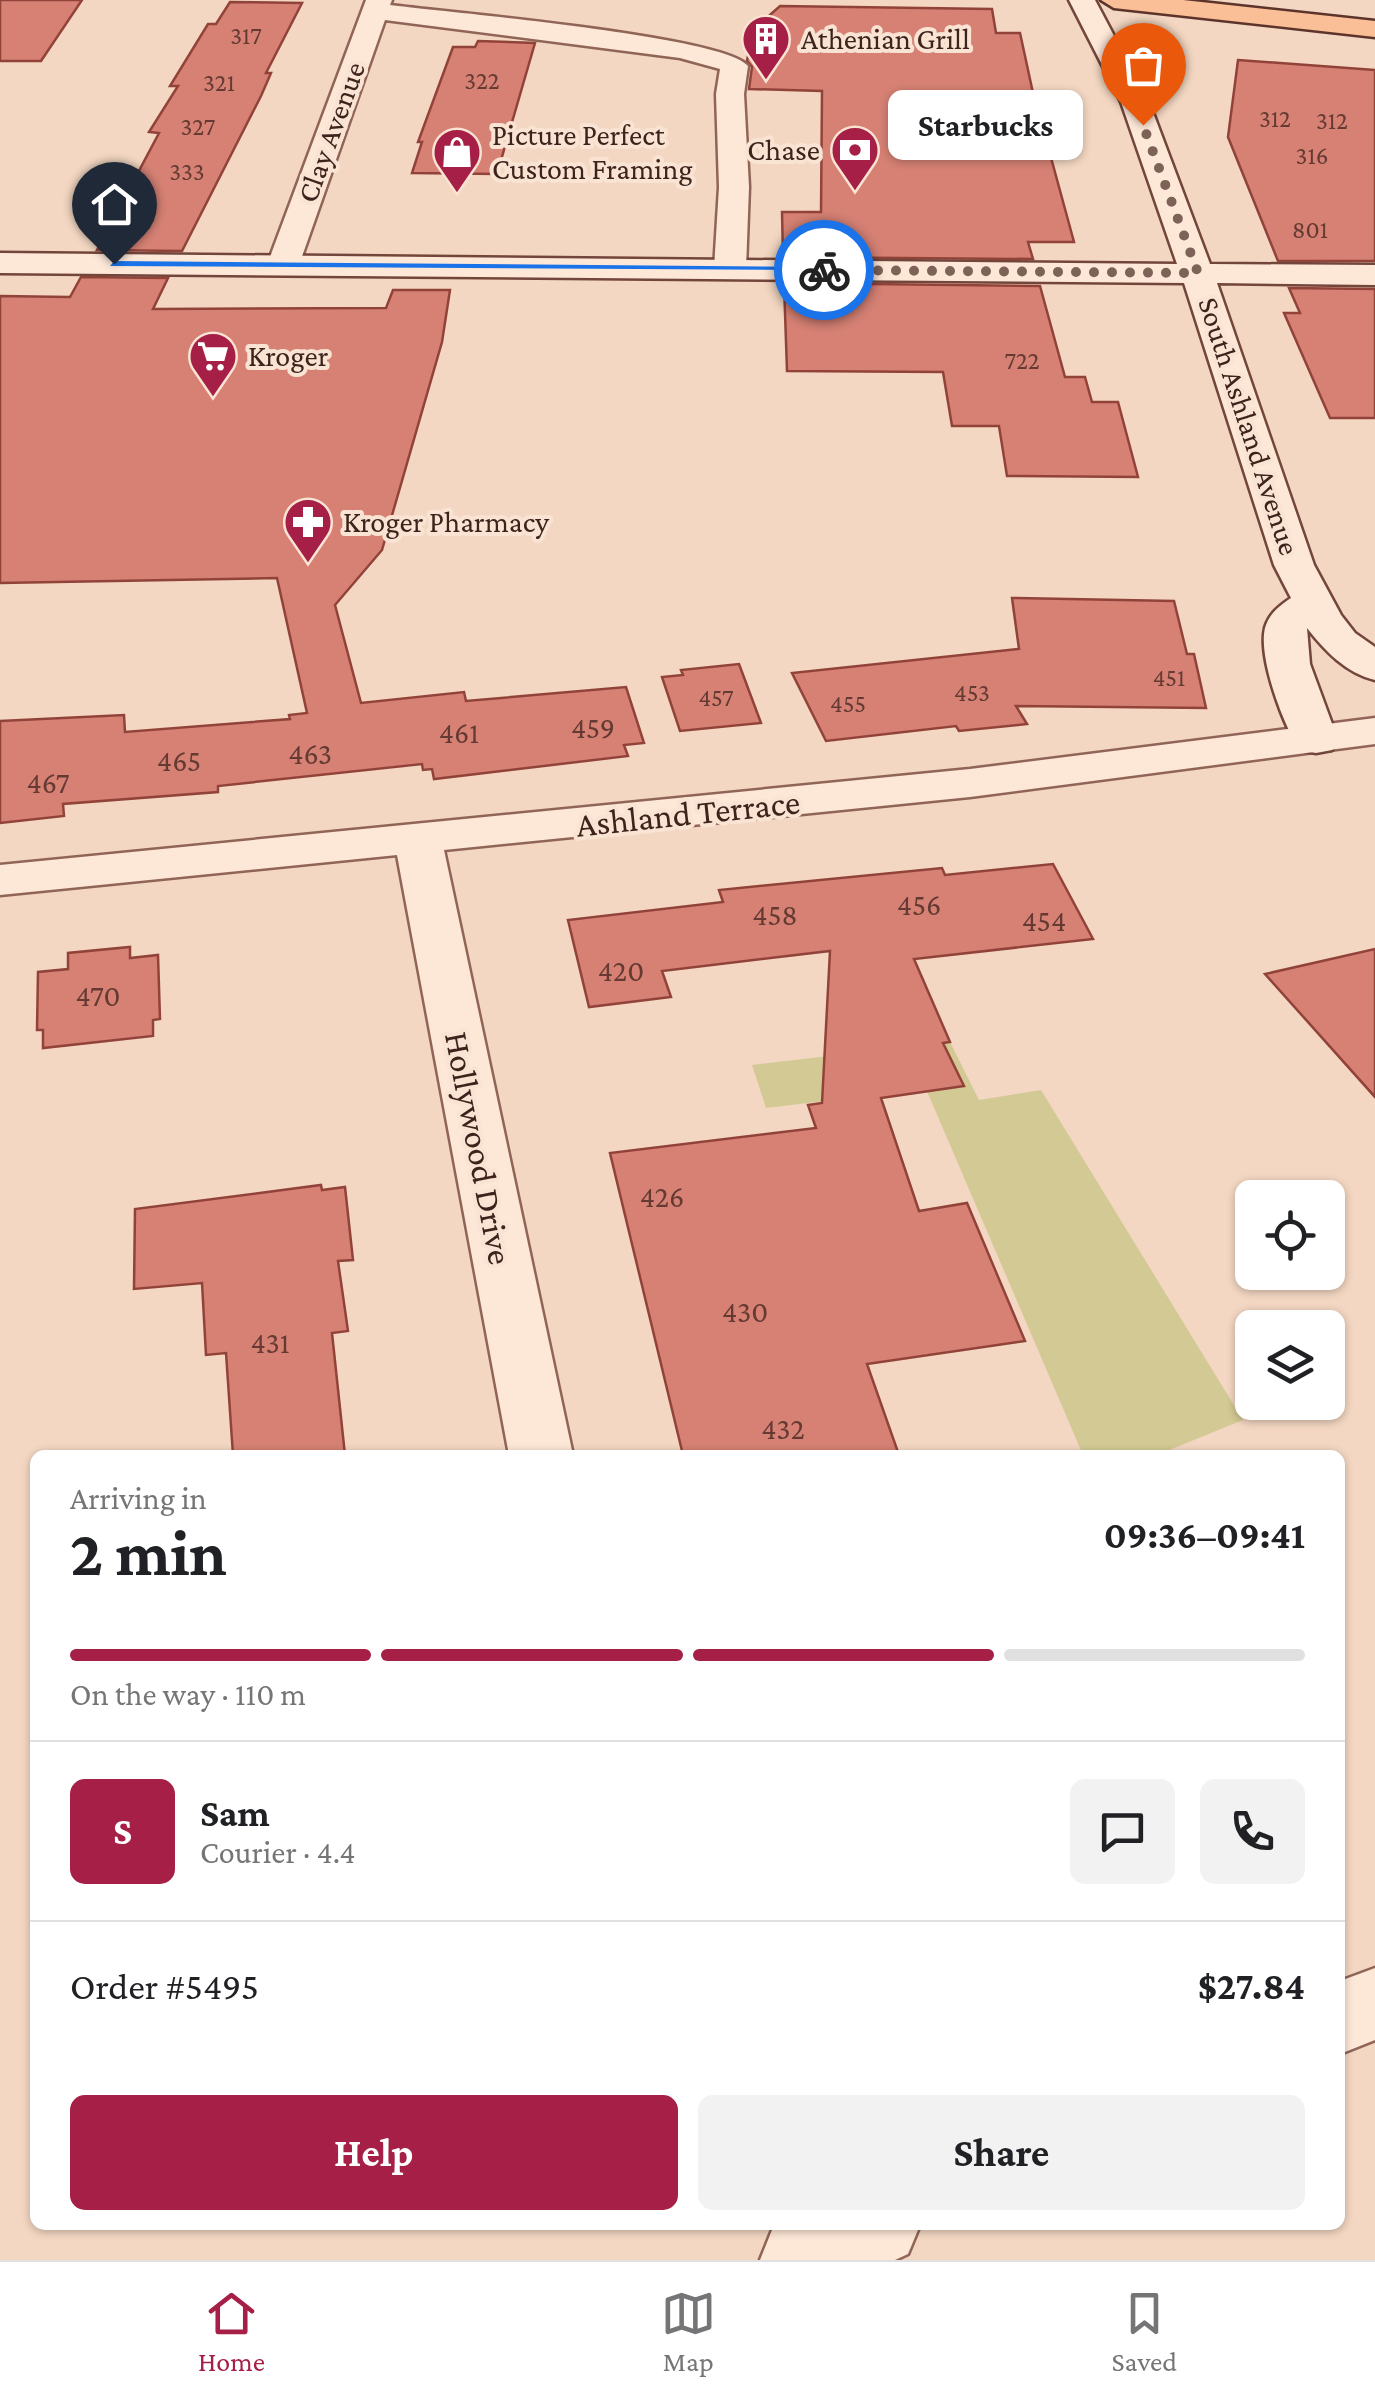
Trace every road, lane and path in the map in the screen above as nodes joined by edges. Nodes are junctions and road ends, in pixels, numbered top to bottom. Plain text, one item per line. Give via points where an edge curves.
1 (1082, 0) edge
2 (1114, 0) edge
3 (377, 6) edge
4 (1375, 29) edge
5 (0, 263) edge
6 (282, 265) junction
7 (730, 269) junction
8 (1198, 273) junction
9 (1375, 275) edge
10 (1313, 602) junction
11 (1375, 667) edge
12 (1375, 732) edge
13 (1316, 740) junction
14 (418, 841) junction
15 (0, 880) edge
16 (539, 1450) edge
17 (1375, 2003) edge
18 (1345, 2016) edge
19 (867, 2230) edge
20 (802, 2260) edge

1 - 8 street, South Ashland Avenue via 1130,89
2 - 4 main road
3 - 6 street, Clay Avenue
3 - 7 street via 680,50 734,66
5 - 6 street
6 - 7 street
7 - 8 street
8 - 9 street
8 - 10 street, South Ashland Avenue via 1277,516
10 - 11 street, South Ashland Avenue via 1340,642
10 - 13 street via 1289,619 1284,634
12 - 13 street, Ashland Terrace
13 - 14 street, Ashland Terrace
14 - 15 street, Ashland Terrace
14 - 16 street, Hollywood Drive
17 - 18 street
19 - 20 street

